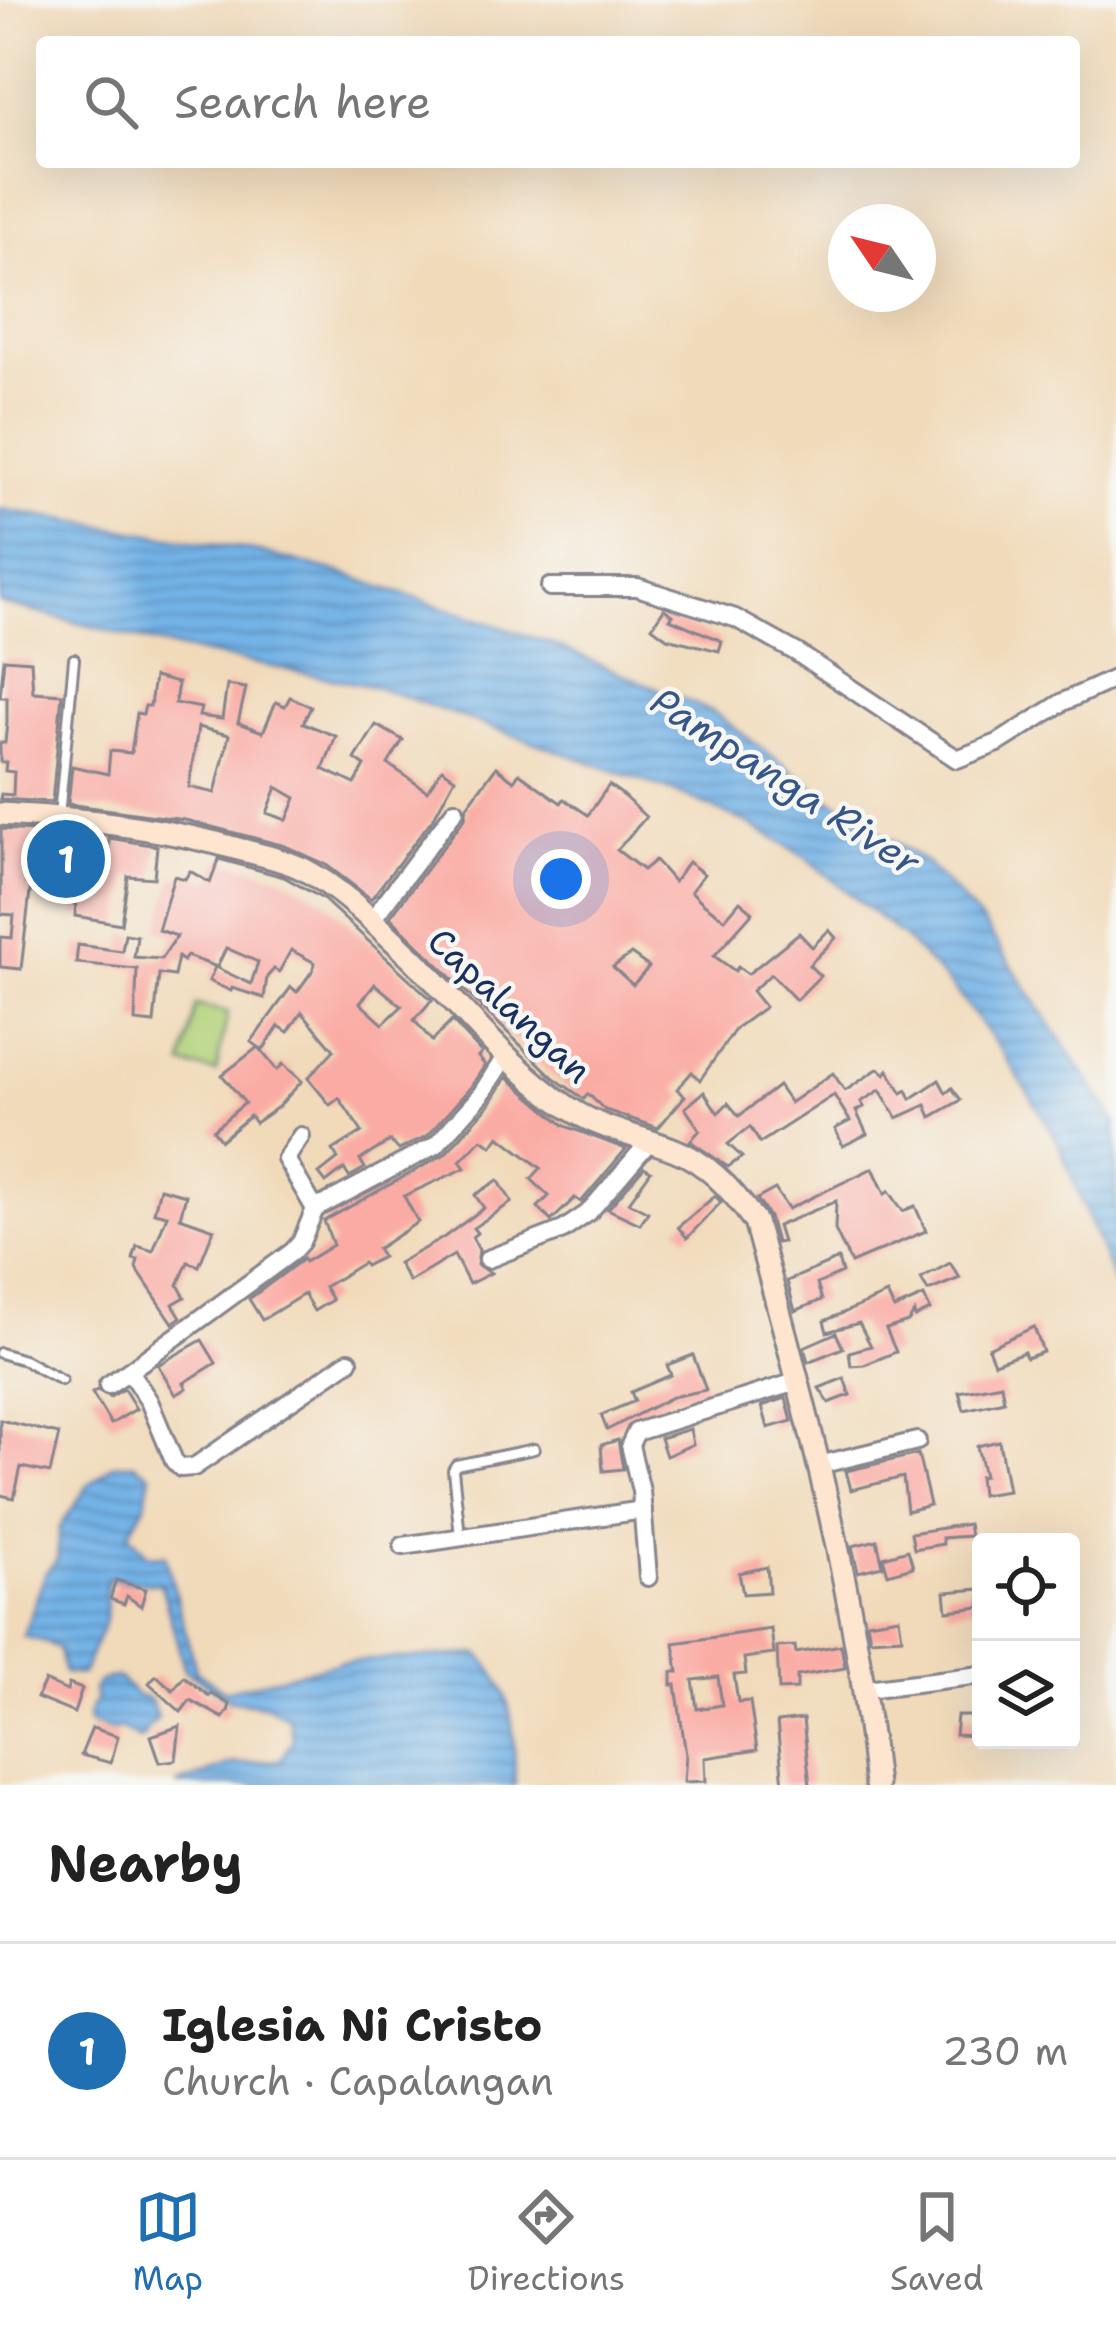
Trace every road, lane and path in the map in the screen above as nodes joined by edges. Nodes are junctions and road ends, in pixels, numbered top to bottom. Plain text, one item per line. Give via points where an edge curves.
1 (550, 587) dead end
2 (74, 659) dead end
3 (1116, 678) edge
4 (454, 810) dead end
5 (0, 814) edge
6 (59, 817) junction
7 (371, 921) junction
8 (506, 1055) junction
9 (301, 1136) dead end
10 (649, 1142) junction
11 (315, 1209) junction
12 (488, 1259) dead end
13 (0, 1352) edge
14 (349, 1361) dead end
15 (129, 1371) junction
16 (62, 1380) dead end
17 (799, 1381) junction
18 (108, 1385) dead end
19 (917, 1442) dead end
20 (534, 1449) dead end
21 (819, 1465) junction
22 (643, 1510) junction
23 (460, 1537) junction
24 (403, 1546) dead end
25 (648, 1577) dead end
26 (972, 1676) edge
27 (866, 1689) junction
28 (876, 1785) edge

1 - 3 street via 637,587 735,619 957,758
2 - 6 lane
4 - 7 street
5 - 6 street, Capalangan
6 - 7 street, Capalangan via 193,836 265,856 303,869
7 - 8 street, Capalangan
8 - 10 street, Capalangan via 570,1109
8 - 11 street via 436,1145
9 - 11 street via 286,1159
10 - 12 street via 588,1214
10 - 17 street, Capalangan via 695,1160 754,1222
11 - 15 street via 292,1252
13 - 16 lane
14 - 15 street via 194,1467 181,1468
15 - 18 street
17 - 21 street, Capalangan
17 - 22 street via 635,1432 630,1445
19 - 21 street
20 - 23 lane via 456,1465
21 - 27 street, Capalangan
22 - 23 street
22 - 25 street
23 - 24 street
26 - 27 street
27 - 28 street, Capalangan

